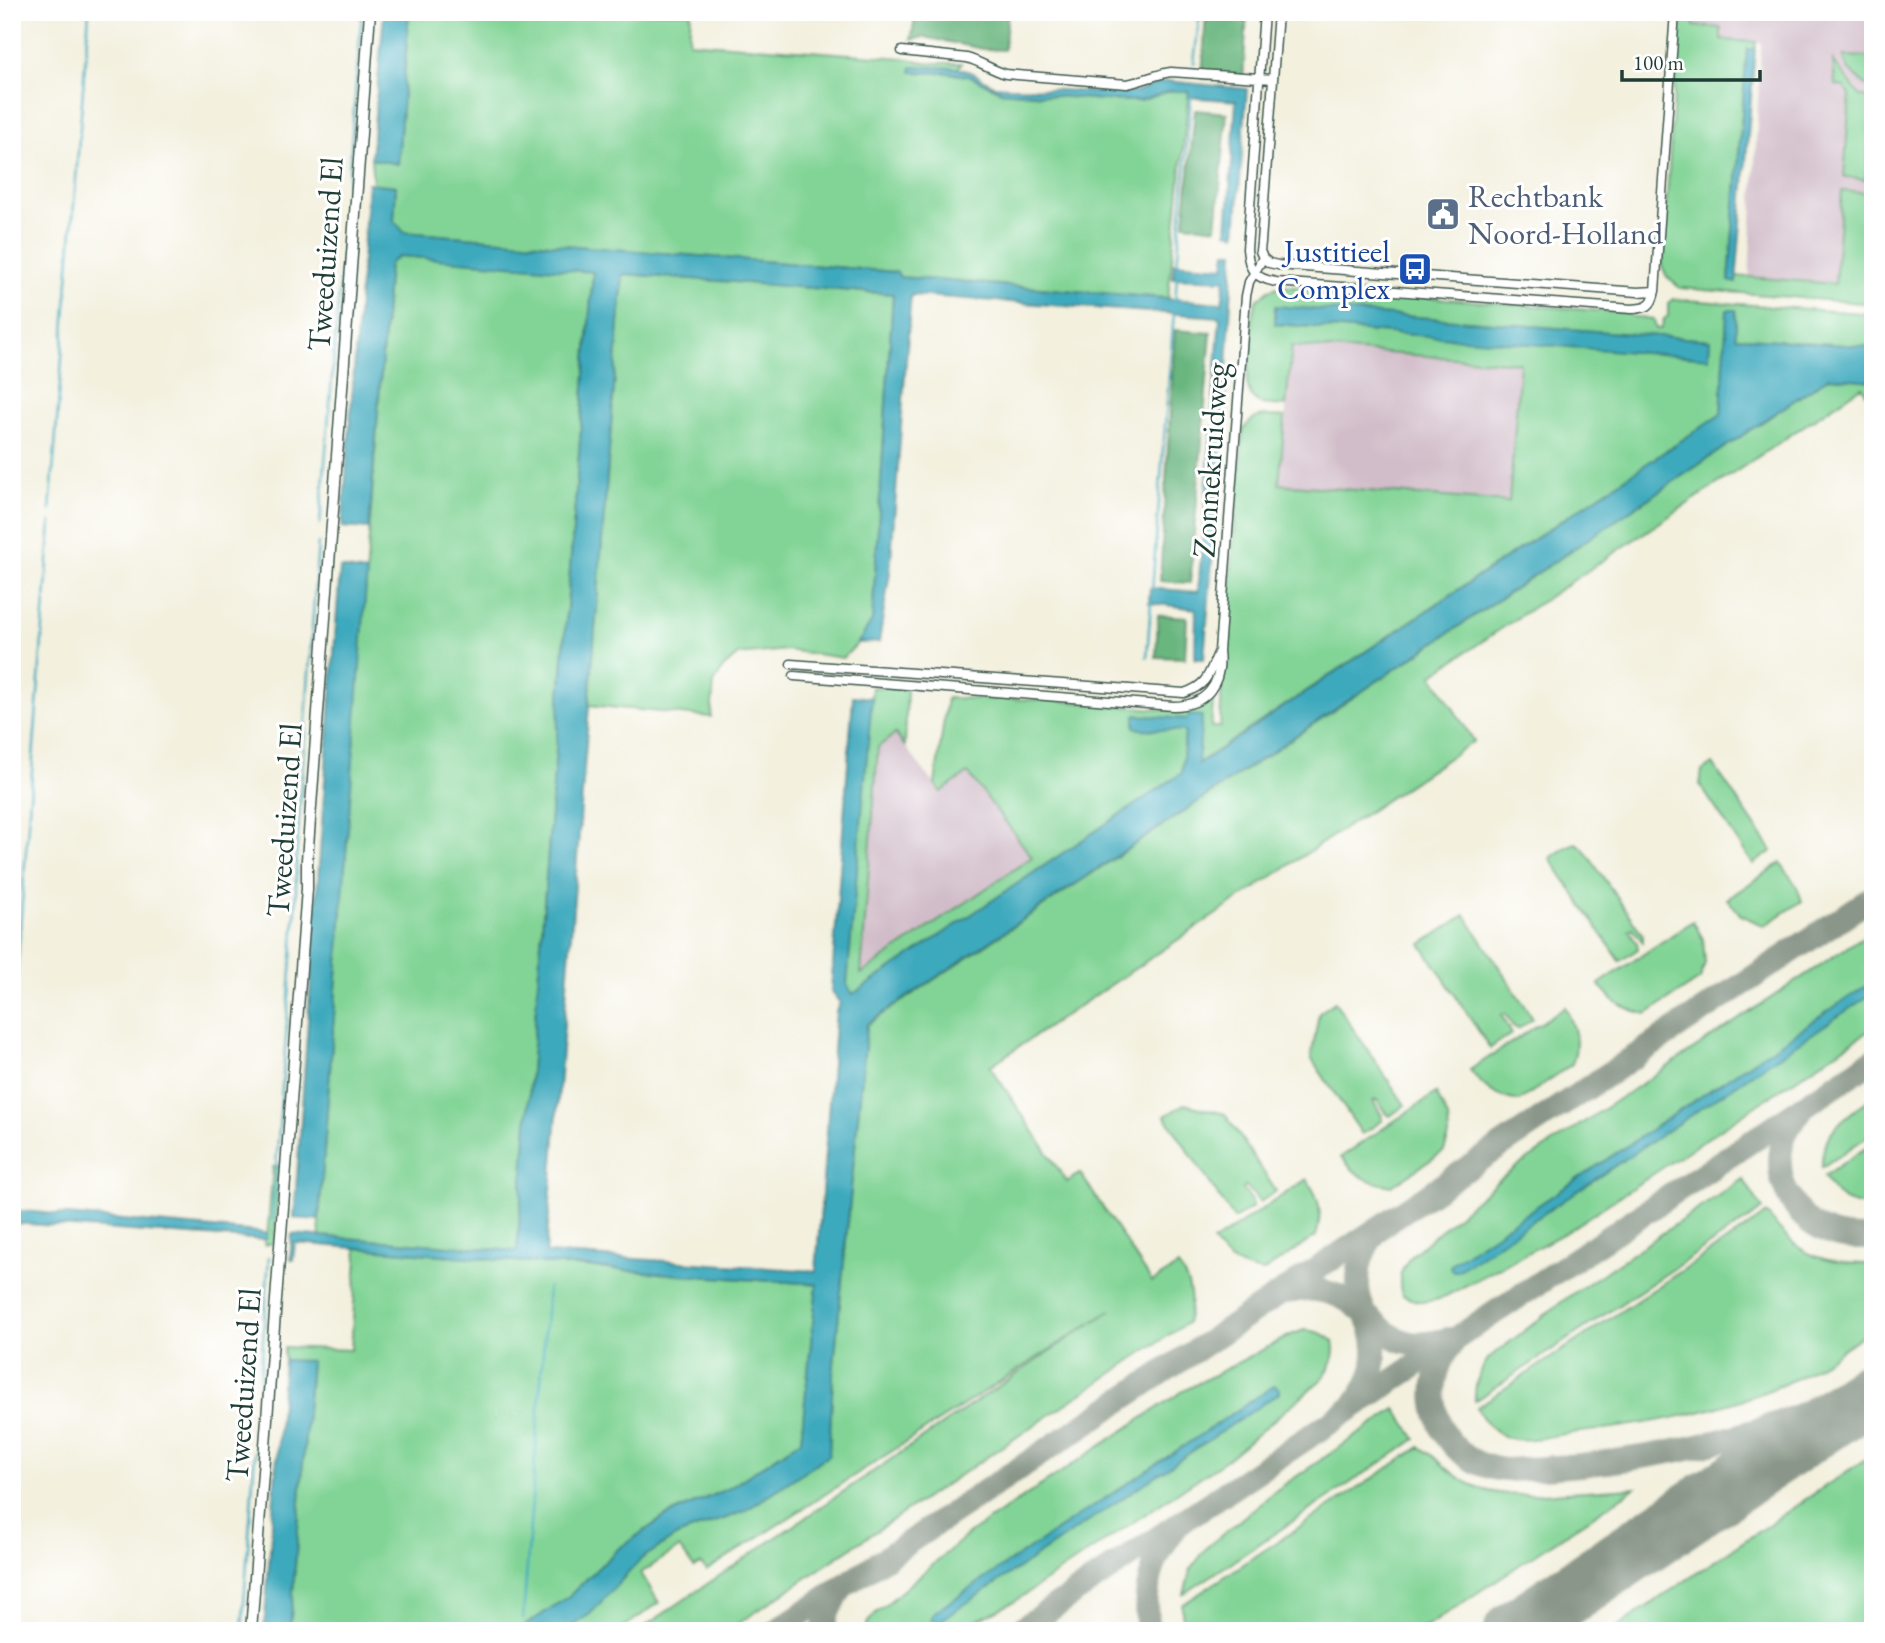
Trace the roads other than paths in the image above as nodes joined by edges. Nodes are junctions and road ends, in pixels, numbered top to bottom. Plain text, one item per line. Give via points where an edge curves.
1 (370, 12) edge
2 (1264, 12) edge
3 (1278, 12) edge
4 (1675, 12) edge
5 (902, 51) dead end
6 (1260, 78) junction
7 (1273, 79) junction
8 (1263, 258) junction
9 (1254, 273) junction
10 (1655, 291) junction
11 (1219, 651) junction
12 (791, 664) dead end
13 (794, 676) dead end
14 (251, 1631) edge

1 - 14 street, Tweeduizend El
2 - 6 street, Zonnekruidweg
3 - 7 street
4 - 10 street
5 - 6 street via 967,58 1006,74 1128,84 1171,72
6 - 7 street
6 - 9 street, Zonnekruidweg via 1247,249
7 - 8 street
8 - 9 street, Zonnekruidweg
8 - 10 street via 1278,265
9 - 10 street via 1276,282 1632,309 1645,308
9 - 11 street, Zonnekruidweg via 1246,296
11 - 12 street via 1207,678 1184,693
11 - 13 street, Zonnekruidweg via 1216,683 1205,696 1183,706

